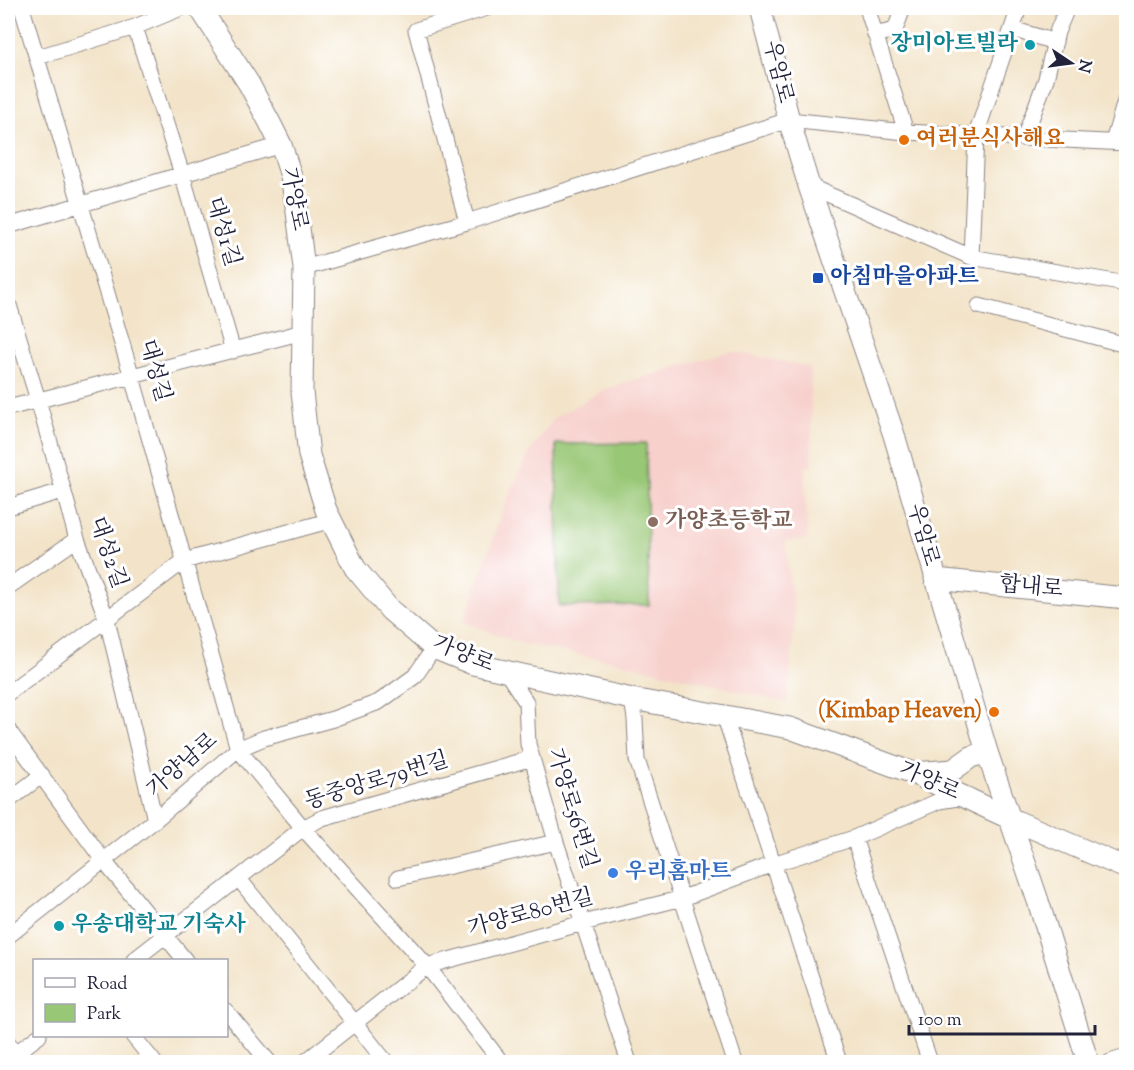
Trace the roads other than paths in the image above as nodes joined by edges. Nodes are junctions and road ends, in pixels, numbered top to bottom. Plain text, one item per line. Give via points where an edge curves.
1 (22, 8) edge
2 (181, 8) edge
3 (200, 8) edge
4 (487, 8) edge
5 (760, 8) edge
6 (867, 8) edge
7 (903, 8) edge
8 (1019, 8) edge
9 (1067, 8) edge
10 (135, 27) junction
11 (1012, 28) junction
12 (875, 35) junction
13 (1055, 42) junction
14 (38, 57) junction
15 (1126, 98) edge
16 (789, 120) junction
17 (906, 132) junction
18 (976, 135) junction
19 (1024, 138) junction
20 (1120, 143) edge
21 (281, 145) junction
22 (182, 174) junction
23 (809, 186) junction
24 (81, 203) junction
25 (467, 222) junction
26 (8, 226) edge
27 (970, 257) junction
28 (304, 268) junction
29 (1126, 284) edge
30 (8, 302) edge
31 (979, 306) dead end
32 (303, 333) junction
33 (1126, 345) edge
34 (233, 351) junction
35 (132, 377) junction
36 (38, 400) junction
37 (8, 408) edge
38 (63, 491) junction
39 (8, 507) edge
40 (332, 520) junction
41 (76, 539) junction
42 (184, 561) junction
43 (935, 579) junction
44 (8, 587) edge
45 (1126, 598) edge
46 (107, 620) junction
47 (434, 648) junction
48 (507, 673) junction
49 (8, 693) edge
50 (632, 699) junction
51 (724, 715) junction
52 (8, 730) edge
53 (238, 749) junction
54 (987, 752) junction
55 (532, 758) junction
56 (913, 773) junction
57 (42, 775) junction
58 (964, 797) junction
59 (8, 801) edge
60 (1009, 818) junction
61 (155, 820) junction
62 (303, 828) junction
63 (854, 838) junction
64 (556, 842) junction
65 (103, 860) junction
66 (773, 864) junction
67 (1126, 868) edge
68 (398, 878) dead end
69 (239, 879) junction
70 (683, 898) junction
71 (583, 923) junction
72 (8, 936) edge
73 (165, 936) junction
74 (135, 959) edge
75 (184, 959) edge
76 (427, 966) junction
77 (228, 1013) edge
78 (355, 1024) junction
79 (36, 1037) edge
80 (135, 1037) edge
81 (16, 1053) edge
82 (1126, 1057) edge
83 (154, 1062) edge
84 (269, 1062) edge
85 (305, 1062) edge
86 (386, 1062) edge
87 (501, 1062) edge
88 (628, 1062) edge
89 (735, 1062) edge
90 (839, 1062) edge
91 (930, 1062) edge
92 (1088, 1062) edge
93 (1110, 1062) edge

1 - 14 street, 대성길
2 - 10 street
3 - 21 street, 가양로 via 249,84
4 - 25 street via 416,30
5 - 16 street, 우암로
6 - 12 street
7 - 12 street via 896,30
8 - 11 street
9 - 13 street
10 - 14 street
10 - 22 street, 대성1길
11 - 13 street
11 - 18 street
12 - 17 street
13 - 19 street
14 - 24 street, 대성길
15 - 20 street
16 - 17 street
16 - 23 street, 우암로
16 - 25 street
17 - 18 street
18 - 19 street
18 - 27 street
19 - 20 street
21 - 22 street
21 - 28 street, 가양로 via 291,176
22 - 24 street
22 - 34 street, 대성1길
23 - 27 street
23 - 43 street, 우암로 via 894,435
24 - 26 street
24 - 35 street, 대성길
25 - 28 street
27 - 29 street
28 - 32 street, 가양로
30 - 36 street, 대성2길
31 - 33 street
32 - 34 street
32 - 40 street, 가양로 via 302,392 309,455
34 - 35 street
35 - 36 street
35 - 42 street, 대성길
36 - 37 street
36 - 38 street, 대성2길
38 - 39 street
38 - 41 street, 대성2길
40 - 42 street
40 - 47 street, 가양로 via 355,568 390,610
41 - 44 street
41 - 46 street, 대성2길
42 - 46 street
42 - 53 street, 대성길
43 - 45 street, 합내로
43 - 54 street, 우암로
46 - 49 street
46 - 61 street, 대성2길
47 - 48 street, 가양로
47 - 53 street, 가양남로 via 415,676 379,702
48 - 50 street, 가양로
48 - 55 street, 가양로56번길 via 526,702
50 - 51 street, 가양로
50 - 70 street via 637,759
51 - 56 street, 가양로 via 790,728
51 - 66 street
52 - 57 street
53 - 61 street, 가양남로
53 - 62 street
54 - 56 street via 952,770
54 - 60 street, 우암로
55 - 62 street, 동중앙로79번길 via 322,818
55 - 64 street, 가양로56번길
56 - 58 street, 가양로
57 - 59 street
57 - 65 street
58 - 60 street, 가양로
58 - 63 street, 가양로80번길 via 939,801
60 - 67 street, 가양로
60 - 92 street, 우암로
61 - 65 street, 가양남로
62 - 69 street, 동중앙로79번길
62 - 76 street
63 - 66 street, 가양로80번길
63 - 91 street
64 - 68 street
64 - 71 street, 가양로56번길
65 - 72 street, 가양남로
65 - 73 street
66 - 70 street, 가양로80번길
66 - 90 street
69 - 73 street, 동중앙로79번길
69 - 78 street
70 - 71 street, 가양로80번길
70 - 89 street
71 - 76 street, 가양로80번길
71 - 88 street, 가양로56번길
73 - 74 street, 동중앙로79번길
73 - 75 street
76 - 78 street, 가양로80번길
76 - 87 street
77 - 84 street
78 - 85 street, 가양로80번길
78 - 86 street
79 - 81 street
80 - 83 street
82 - 93 street

